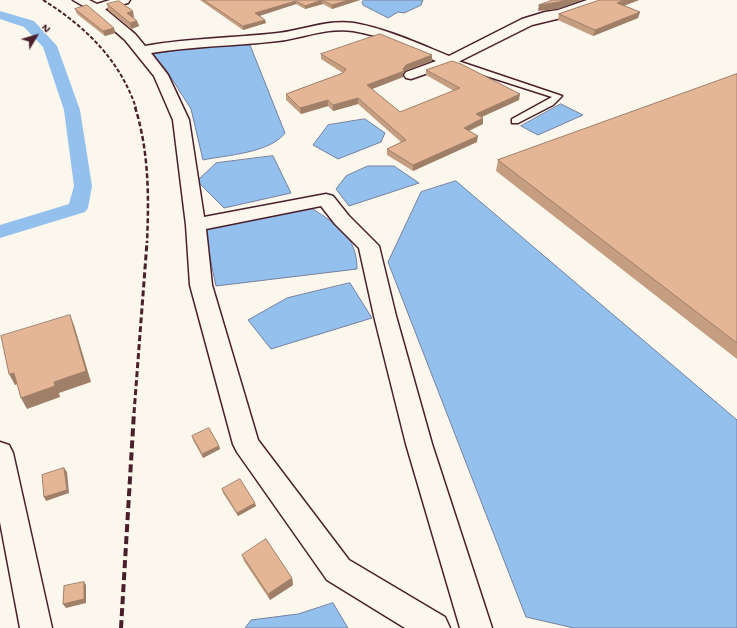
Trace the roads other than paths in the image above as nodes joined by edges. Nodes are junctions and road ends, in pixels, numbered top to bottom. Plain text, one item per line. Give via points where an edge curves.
1 (124, 0) edge
2 (599, 0) edge
3 (88, 4) edge
4 (141, 50) junction
5 (449, 61) junction
6 (411, 75) dead end
7 (515, 121) dead end
8 (196, 224) junction
9 (0, 453) edge
10 (36, 628) edge
11 (434, 628) edge
12 (476, 628) edge

1 - 3 main road
2 - 5 main road via 527,22
3 - 4 main road via 130,37
4 - 5 main road via 180,44 279,37 338,26 387,35
4 - 8 main road via 161,75 182,120
5 - 6 main road
5 - 7 lane via 558,96 550,103
8 - 11 main road via 201,285 246,444 338,570
8 - 12 main road via 326,200 369,246 384,316
9 - 10 main road

